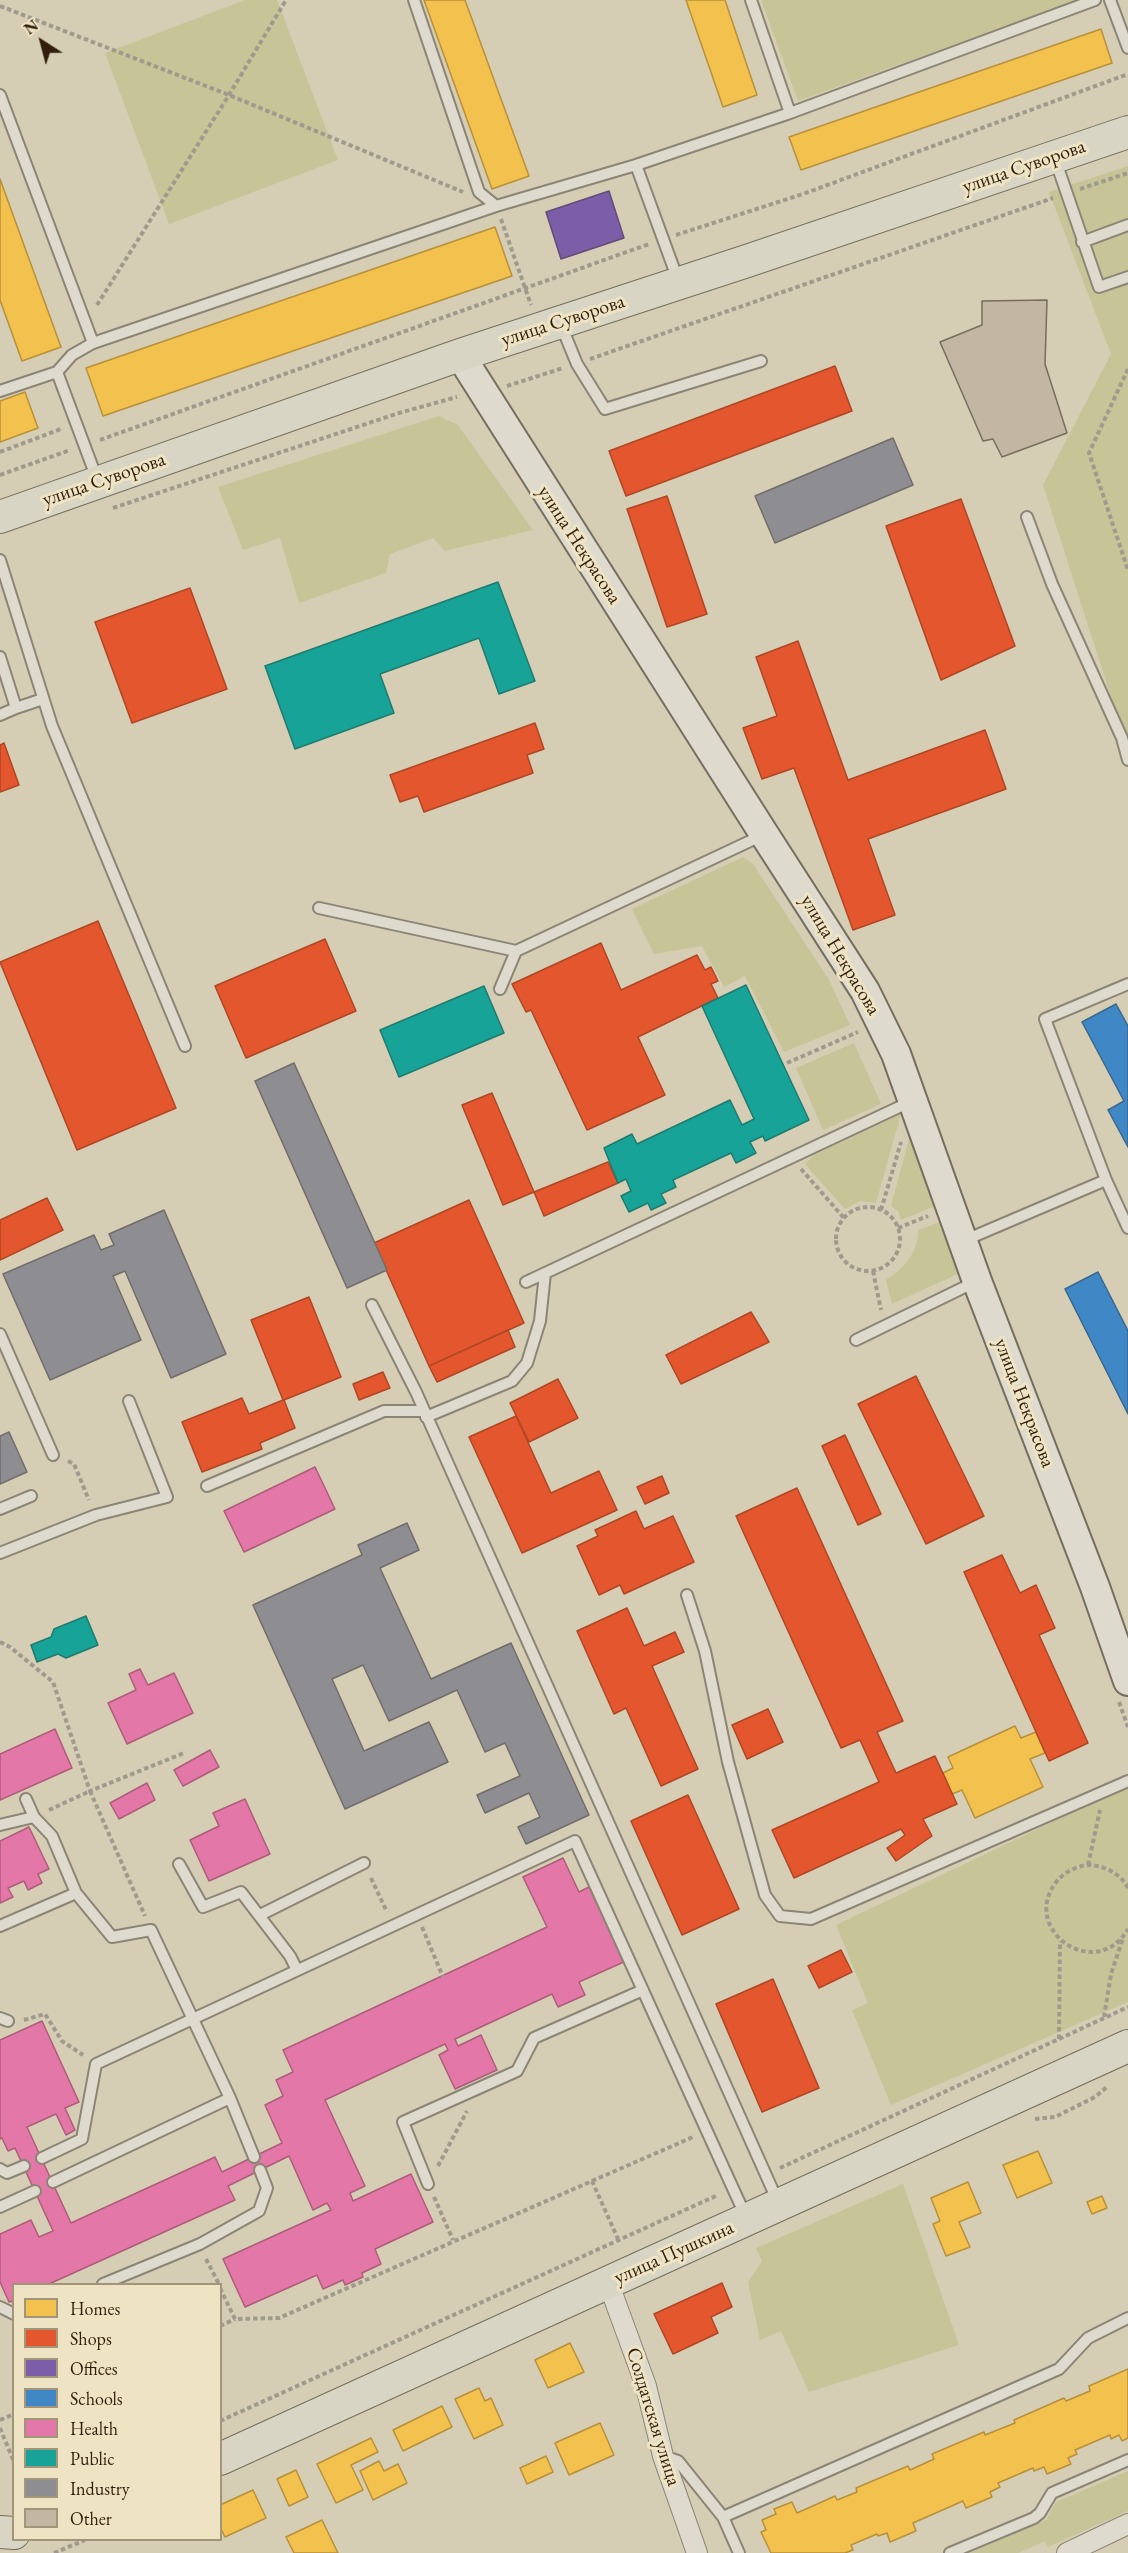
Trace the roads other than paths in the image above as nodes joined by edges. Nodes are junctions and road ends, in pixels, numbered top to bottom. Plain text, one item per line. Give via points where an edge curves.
1 (414, 0) edge
2 (751, 0) edge
3 (1095, 0) edge
4 (1110, 0) edge
5 (1128, 48) edge
6 (0, 94) edge
7 (790, 113) junction
8 (1128, 132) edge
9 (1054, 156) junction
10 (636, 165) junction
11 (496, 206) junction
12 (1128, 225) edge
13 (1082, 242) junction
14 (1128, 277) edge
15 (680, 283) junction
16 (549, 326) junction
17 (93, 343) junction
18 (460, 355) junction
19 (761, 361) dead end
20 (57, 372) junction
21 (0, 391) edge
22 (105, 495) junction
23 (0, 517) edge
24 (1027, 517) dead end
25 (0, 560) edge
26 (0, 657) edge
27 (43, 699) junction
28 (16, 708) junction
29 (0, 715) edge
30 (1128, 760) edge
31 (764, 834) junction
32 (319, 908) dead end
33 (516, 951) junction
34 (1128, 984) edge
35 (500, 989) dead end
36 (185, 1046) dead end
37 (912, 1101) junction
38 (1106, 1180) junction
39 (1128, 1228) edge
40 (963, 1241) junction
41 (545, 1273) junction
42 (977, 1281) junction
43 (526, 1282) dead end
44 (372, 1305) dead end
45 (0, 1334) edge
46 (856, 1340) dead end
47 (129, 1401) dead end
48 (425, 1414) junction
49 (53, 1455) road end
50 (207, 1486) dead end
51 (31, 1496) dead end
52 (0, 1509) edge
53 (0, 1552) edge
54 (687, 1595) dead end
55 (1128, 1681) edge
56 (1128, 1781) edge
57 (26, 1798) dead end
58 (34, 1817) junction
59 (0, 1825) edge
60 (364, 1863) dead end
61 (179, 1864) dead end
62 (76, 1893) junction
63 (260, 1915) junction
64 (0, 1926) edge
65 (297, 1970) junction
66 (643, 1990) junction
67 (194, 2017) junction
68 (1128, 2046) edge
69 (230, 2098) junction
70 (254, 2157) dead end
71 (42, 2158) dead end
72 (24, 2166) dead end
73 (0, 2169) edge
74 (260, 2170) dead end
75 (53, 2182) dead end
76 (428, 2184) road end
77 (35, 2191) dead end
78 (779, 2205) junction
79 (0, 2207) edge
80 (747, 2220) junction
81 (608, 2282) junction
82 (105, 2283) edge
83 (1128, 2318) edge
84 (663, 2456) junction
85 (222, 2458) edge
86 (1128, 2460) edge
87 (723, 2517) junction
88 (1128, 2524) edge
89 (0, 2543) edge
90 (4, 2553) edge
91 (697, 2553) edge
92 (739, 2553) edge
93 (950, 2553) edge
94 (1067, 2553) edge

1 - 11 lane via 478,192
2 - 7 lane
3 - 7 lane
4 - 5 lane
6 - 17 lane
7 - 10 lane
8 - 9 main road, улица Суворова
9 - 13 lane
9 - 15 main road, улица Суворова
10 - 11 lane
10 - 15 lane
11 - 17 lane
12 - 13 lane
13 - 14 lane via 1099,287
15 - 16 main road, улица Суворова
16 - 18 main road, улица Суворова
16 - 19 lane via 605,410
17 - 20 lane via 72,355
18 - 22 main road, улица Суворова
18 - 31 main road, улица Некрасова
20 - 21 lane
20 - 22 lane
22 - 23 main road, улица Суворова
24 - 30 lane
25 - 27 lane
26 - 28 lane
27 - 28 lane
27 - 36 lane
28 - 29 lane
31 - 33 lane
31 - 37 main road, улица Некрасова via 865,991 896,1054
32 - 33 lane
33 - 35 lane
34 - 38 lane via 1045,1019
37 - 40 main road, улица Некрасова
37 - 41 lane
38 - 39 lane
38 - 40 lane
40 - 42 main road, улица Некрасова
41 - 43 lane
41 - 48 lane via 540,1321 527,1363 512,1381
42 - 46 lane
42 - 55 main road, улица Некрасова via 1116,1632
44 - 48 lane
45 - 49 lane
47 - 53 lane via 168,1497 96,1515
48 - 50 lane via 384,1411
48 - 78 lane
51 - 52 lane
54 - 56 lane via 705,1651 728,1762 765,1895 780,1916 811,1919
57 - 58 lane
58 - 59 lane
58 - 62 lane via 52,1836
60 - 63 lane
61 - 63 lane via 203,1907 241,1892
62 - 64 lane
62 - 67 lane via 112,1937 151,1930
63 - 65 lane
65 - 66 lane via 575,1841
65 - 67 lane
66 - 76 lane via 534,2038 517,2072 403,2122
66 - 80 lane
67 - 69 lane
67 - 71 lane via 96,2064 82,2139
68 - 78 main road, улица Пушкина
69 - 70 lane
69 - 75 lane
72 - 73 lane via 7,2173
74 - 82 lane via 267,2188 259,2211 200,2244
77 - 79 lane
78 - 80 main road, улица Пушкина
80 - 81 main road, улица Пушкина
81 - 84 street, Солдатская улица via 646,2386
81 - 85 main road, улица Пушкина
83 - 87 lane via 1088,2338 1059,2369
84 - 87 lane via 678,2461
84 - 91 street, Солдатская улица
86 - 93 lane via 1052,2493 1034,2518
87 - 92 lane
88 - 94 street
89 - 90 street

